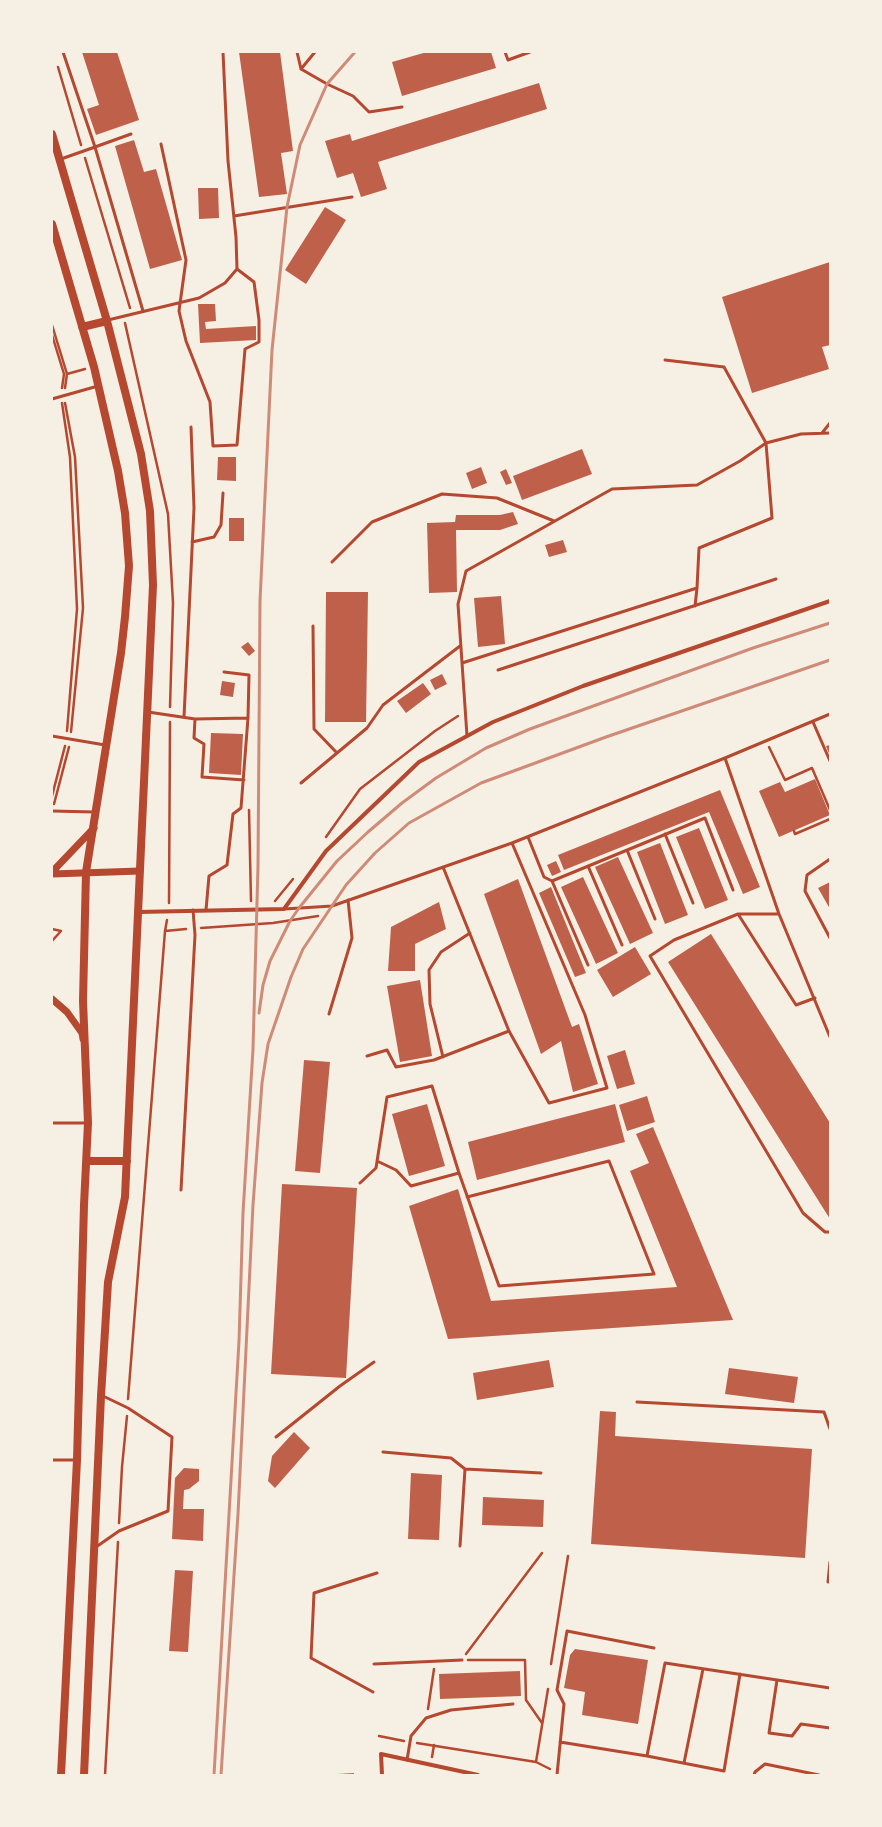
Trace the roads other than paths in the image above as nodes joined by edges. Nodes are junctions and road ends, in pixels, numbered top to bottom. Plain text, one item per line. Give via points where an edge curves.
1 (63, 52) edge
2 (223, 52) edge
3 (297, 52) edge
4 (315, 52) edge
5 (505, 52) edge
6 (530, 52) edge
7 (302, 69) junction
8 (402, 107) dead end
9 (52, 134) edge
10 (131, 134) dead end
11 (161, 144) dead end
12 (95, 147) junction
13 (59, 159) junction
14 (352, 198) dead end
15 (234, 216) junction
16 (52, 224) edge
17 (237, 269) junction
18 (180, 303) junction
19 (143, 311) junction
20 (106, 321) junction
21 (82, 327) junction
22 (665, 360) dead end
23 (98, 386) junction
24 (52, 399) edge
25 (830, 423) edge
26 (191, 427) dead end
27 (822, 433) junction
28 (830, 433) edge
29 (766, 442) junction
30 (223, 493) dead end
31 (554, 522) junction
32 (192, 542) junction
33 (332, 562) dead end
34 (776, 579) dead end
35 (697, 588) junction
36 (830, 601) edge
37 (695, 606) junction
38 (312, 626) dead end
39 (460, 646) junction
40 (462, 663) junction
41 (498, 670) dead end
42 (224, 672) dead end
43 (148, 712) junction
44 (830, 714) edge
45 (184, 717) junction
46 (248, 718) junction
47 (195, 719) junction
48 (812, 722) junction
49 (52, 736) edge
50 (467, 736) junction
51 (105, 745) junction
52 (337, 753) junction
53 (725, 758) junction
54 (830, 761) edge
55 (244, 780) junction
56 (301, 783) dead end
57 (52, 810) edge
58 (96, 812) junction
59 (94, 827) junction
60 (665, 834) junction
61 (528, 837) junction
62 (512, 843) junction
63 (627, 850) junction
64 (830, 860) edge
65 (588, 866) junction
66 (444, 867) junction
67 (140, 871) junction
68 (86, 872) junction
69 (52, 873) edge
70 (552, 881) junction
71 (733, 890) dead end
72 (348, 900) junction
73 (693, 903) dead end
74 (284, 909) junction
75 (193, 910) junction
76 (206, 910) junction
77 (138, 912) junction
78 (738, 914) junction
79 (779, 914) junction
80 (655, 919) dead end
81 (470, 933) junction
82 (830, 938) edge
83 (622, 945) dead end
84 (588, 966) dead end
85 (815, 998) junction
86 (52, 999) edge
87 (329, 1014) dead end
88 (509, 1031) junction
89 (830, 1036) edge
90 (87, 1052) junction
91 (367, 1056) dead end
92 (443, 1057) junction
93 (52, 1123) edge
94 (88, 1123) junction
95 (87, 1161) junction
96 (127, 1161) junction
97 (377, 1161) junction
98 (459, 1173) junction
99 (360, 1183) dead end
100 (181, 1190) dead end
101 (467, 1197) junction
102 (830, 1232) edge
103 (374, 1362) dead end
104 (101, 1396) junction
105 (637, 1402) dead end
106 (830, 1429) edge
107 (276, 1437) dead end
108 (383, 1452) dead end
109 (52, 1460) edge
110 (77, 1460) junction
111 (465, 1469) junction
112 (542, 1473) dead end
113 (460, 1546) dead end
114 (94, 1548) junction
115 (830, 1562) edge
116 (377, 1573) dead end
117 (828, 1582) dead end
118 (654, 1648) dead end
119 (462, 1660) road end
120 (374, 1664) dead end
121 (703, 1669) junction
122 (740, 1674) junction
123 (777, 1680) junction
124 (830, 1688) edge
125 (373, 1692) dead end
126 (513, 1704) dead end
127 (830, 1728) edge
128 (560, 1742) junction
129 (647, 1756) junction
130 (407, 1760) junction
131 (684, 1763) junction
132 (61, 1775) edge
133 (84, 1775) edge
134 (382, 1775) edge
135 (478, 1775) edge
136 (557, 1775) edge
137 (754, 1775) edge
138 (819, 1775) edge

1 - 12 lane
2 - 15 lane via 228,161
3 - 7 lane
4 - 7 lane
5 - 6 lane via 508,60
7 - 8 lane via 353,96 369,112
9 - 13 main road
10 - 12 lane
11 - 18 lane via 186,260
12 - 13 lane
12 - 19 lane
13 - 20 main road
14 - 15 lane
15 - 17 lane
16 - 21 main road
17 - 18 lane via 225,283 198,298
17 - 18 lane via 254,282 259,320 259,342 245,349 238,445 213,446 210,402 186,341 179,311
18 - 19 lane
19 - 20 lane
20 - 21 main road
20 - 43 main road via 141,454 150,511 153,585
21 - 23 main road
22 - 29 lane via 724,367
23 - 24 lane
23 - 51 main road via 119,478 125,513 129,566 124,624
25 - 27 lane
26 - 32 lane via 194,508
27 - 28 lane
27 - 29 lane via 801,434
29 - 31 lane via 740,461 697,485 612,489
29 - 35 lane via 772,518 699,548
30 - 32 lane via 221,525 214,537
31 - 33 lane via 498,498 442,494 372,522
31 - 39 lane via 466,571 458,604
32 - 45 lane
34 - 37 lane
35 - 37 lane
35 - 40 lane
36 - 50 street via 583,686 493,722
37 - 41 lane
38 - 52 lane via 314,728
39 - 40 lane
39 - 52 lane via 382,705 367,728
40 - 50 lane
42 - 46 lane via 249,675
43 - 45 lane
43 - 67 main road
44 - 48 lane
45 - 47 lane
46 - 47 lane
46 - 55 lane
47 - 55 lane via 194,738 204,744 202,777
48 - 53 lane
48 - 54 lane
49 - 51 lane
50 - 74 street via 419,762 326,851
51 - 58 main road
52 - 56 lane
53 - 61 lane
53 - 79 lane
55 - 76 lane via 241,808 233,814 227,865 209,876
57 - 58 lane
58 - 59 main road
59 - 68 main road
59 - 69 street
60 - 63 lane
60 - 71 lane via 704,818
60 - 73 lane
61 - 62 lane
61 - 70 lane via 544,877
62 - 66 lane
62 - 88 lane via 585,1015 607,1088 549,1103
63 - 65 lane
63 - 80 lane
64 - 82 lane via 807,875 805,891
65 - 70 lane
65 - 83 lane
66 - 72 lane
66 - 81 lane
67 - 68 street
67 - 77 main road
68 - 69 street
68 - 90 main road via 83,1001
70 - 84 lane
72 - 74 lane via 332,906
72 - 87 lane via 352,938
74 - 76 street
75 - 76 street
75 - 77 street
75 - 100 lane via 195,935
77 - 96 main road
78 - 79 lane
78 - 85 lane via 796,1005
78 - 102 lane via 674,940 650,956 803,1214 825,1232
79 - 85 lane
81 - 88 lane
81 - 92 lane via 441,952 429,970 430,1004
85 - 89 lane
86 - 90 street via 67,1012 82,1033
88 - 92 lane
90 - 94 main road
91 - 92 lane via 387,1050 396,1067
93 - 94 lane
94 - 95 main road
95 - 96 main road
95 - 110 main road
96 - 104 main road via 125,1197 108,1282
97 - 98 lane via 396,1170 411,1186
97 - 98 lane via 387,1096 432,1086
97 - 99 lane via 376,1168
98 - 101 lane
101 - 101 lane via 499,1286 654,1274 608,1161
103 - 107 lane
104 - 114 main road
104 - 114 lane via 128,1408 172,1437 168,1511 119,1531
105 - 106 lane via 824,1412
108 - 111 lane via 451,1458
109 - 110 lane
110 - 132 main road
111 - 112 lane
111 - 113 lane
114 - 133 main road
115 - 117 lane
116 - 125 lane via 314,1593 311,1658
118 - 128 lane via 567,1631 558,1690 564,1704
119 - 120 lane
121 - 122 lane
121 - 129 lane via 665,1663
121 - 131 lane
122 - 123 lane
122 - 131 lane via 724,1771
123 - 124 lane
123 - 127 lane via 768,1733 792,1736 801,1724
126 - 130 lane via 451,1710 426,1718 411,1736
128 - 129 lane
128 - 136 lane
129 - 131 lane
130 - 134 street via 381,1754
130 - 135 street
137 - 138 lane via 765,1764

